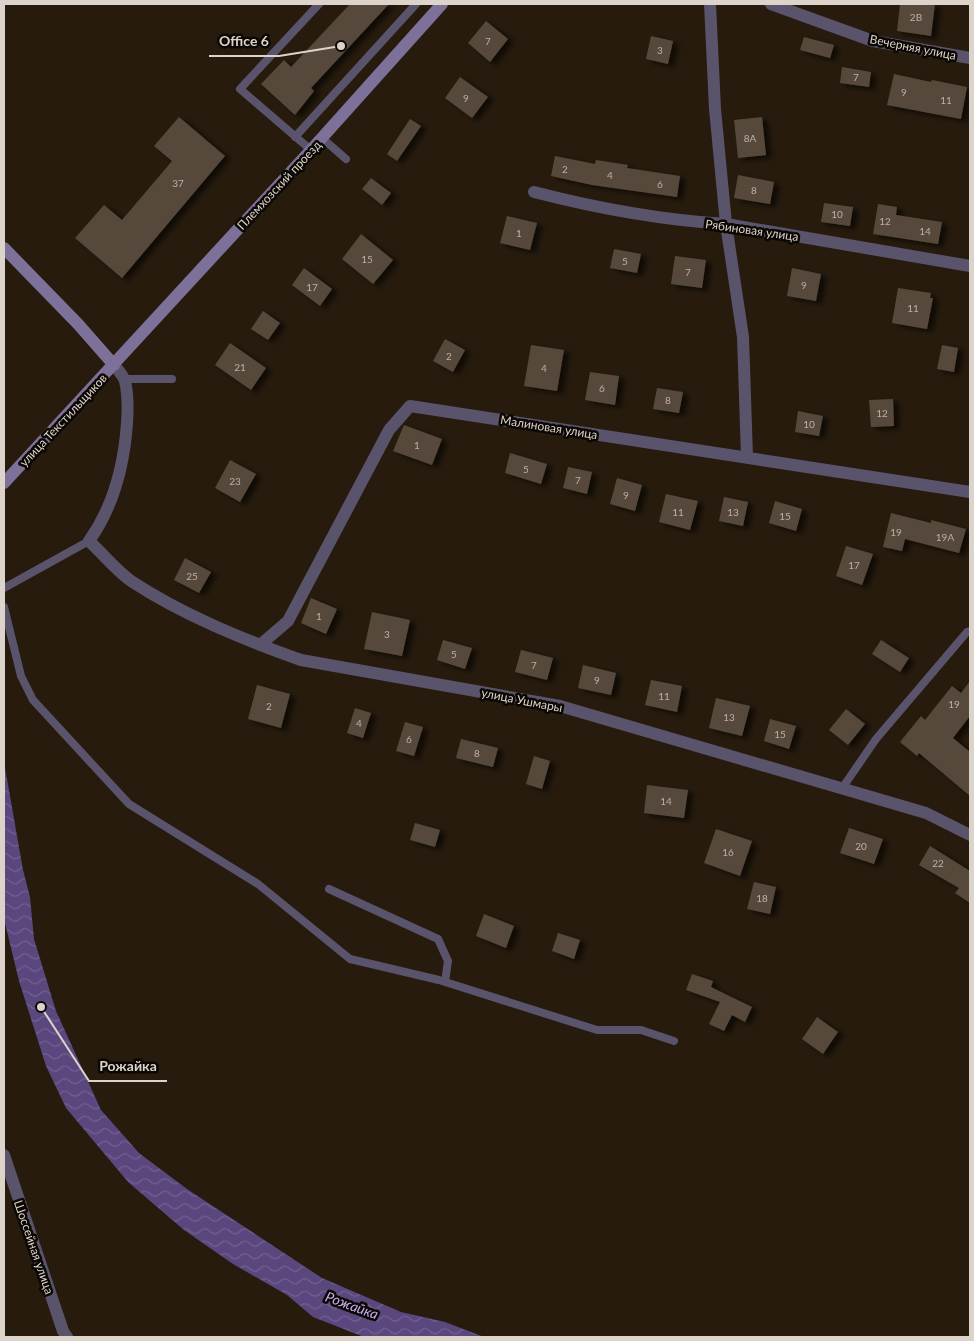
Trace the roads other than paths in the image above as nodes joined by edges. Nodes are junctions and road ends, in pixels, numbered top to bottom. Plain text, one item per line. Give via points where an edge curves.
1 (319, 4) edge
2 (416, 4) edge
3 (442, 4) edge
4 (710, 4) edge
5 (771, 4) edge
6 (970, 58) edge
7 (295, 137) junction
8 (322, 138) junction
9 (311, 150) junction
10 (346, 159) dead end
11 (534, 192) dead end
12 (726, 224) junction
13 (4, 248) edge
14 (970, 266) edge
15 (114, 365) junction
16 (124, 379) junction
17 (172, 379) dead end
18 (747, 457) junction
19 (4, 483) edge
20 (970, 492) edge
21 (89, 541) junction
22 (4, 588) edge
23 (4, 607) edge
24 (970, 631) edge
25 (260, 645) junction
26 (843, 787) junction
27 (970, 835) edge
28 (329, 889) dead end
29 (445, 982) junction
30 (674, 1041) dead end
31 (4, 1155) edge
32 (67, 1337) edge

1 - 7 lane via 240,89
2 - 7 lane
3 - 8 main road, Племхозский проезд
4 - 12 street via 715,109
5 - 6 street, Вечерняя улица via 873,41
7 - 9 lane
8 - 9 main road, Племхозский проезд
8 - 10 lane
9 - 15 main road, Племхозский проезд
11 - 12 street, Рябиновая улица via 590,206
12 - 14 street, Рябиновая улица
12 - 18 street via 743,337
13 - 15 main road, улица Текстильщиков
15 - 16 street
15 - 19 main road, улица Текстильщиков
16 - 17 lane
16 - 21 street via 128,415 120,477 104,519
18 - 20 street, Малиновая улица
18 - 25 street, Малиновая улица via 410,406 389,430 288,621
21 - 22 lane
21 - 25 street, улица Ушмары via 130,580 185,612
23 - 29 lane via 21,676 33,700 129,804 258,884 350,958
24 - 26 lane via 876,739
25 - 26 street, улица Ушмары via 301,660 560,706
26 - 27 street, улица Ушмары via 926,813
28 - 29 lane via 438,938 448,961
29 - 30 lane via 597,1030 641,1030
31 - 32 street, Шоссейная улица

